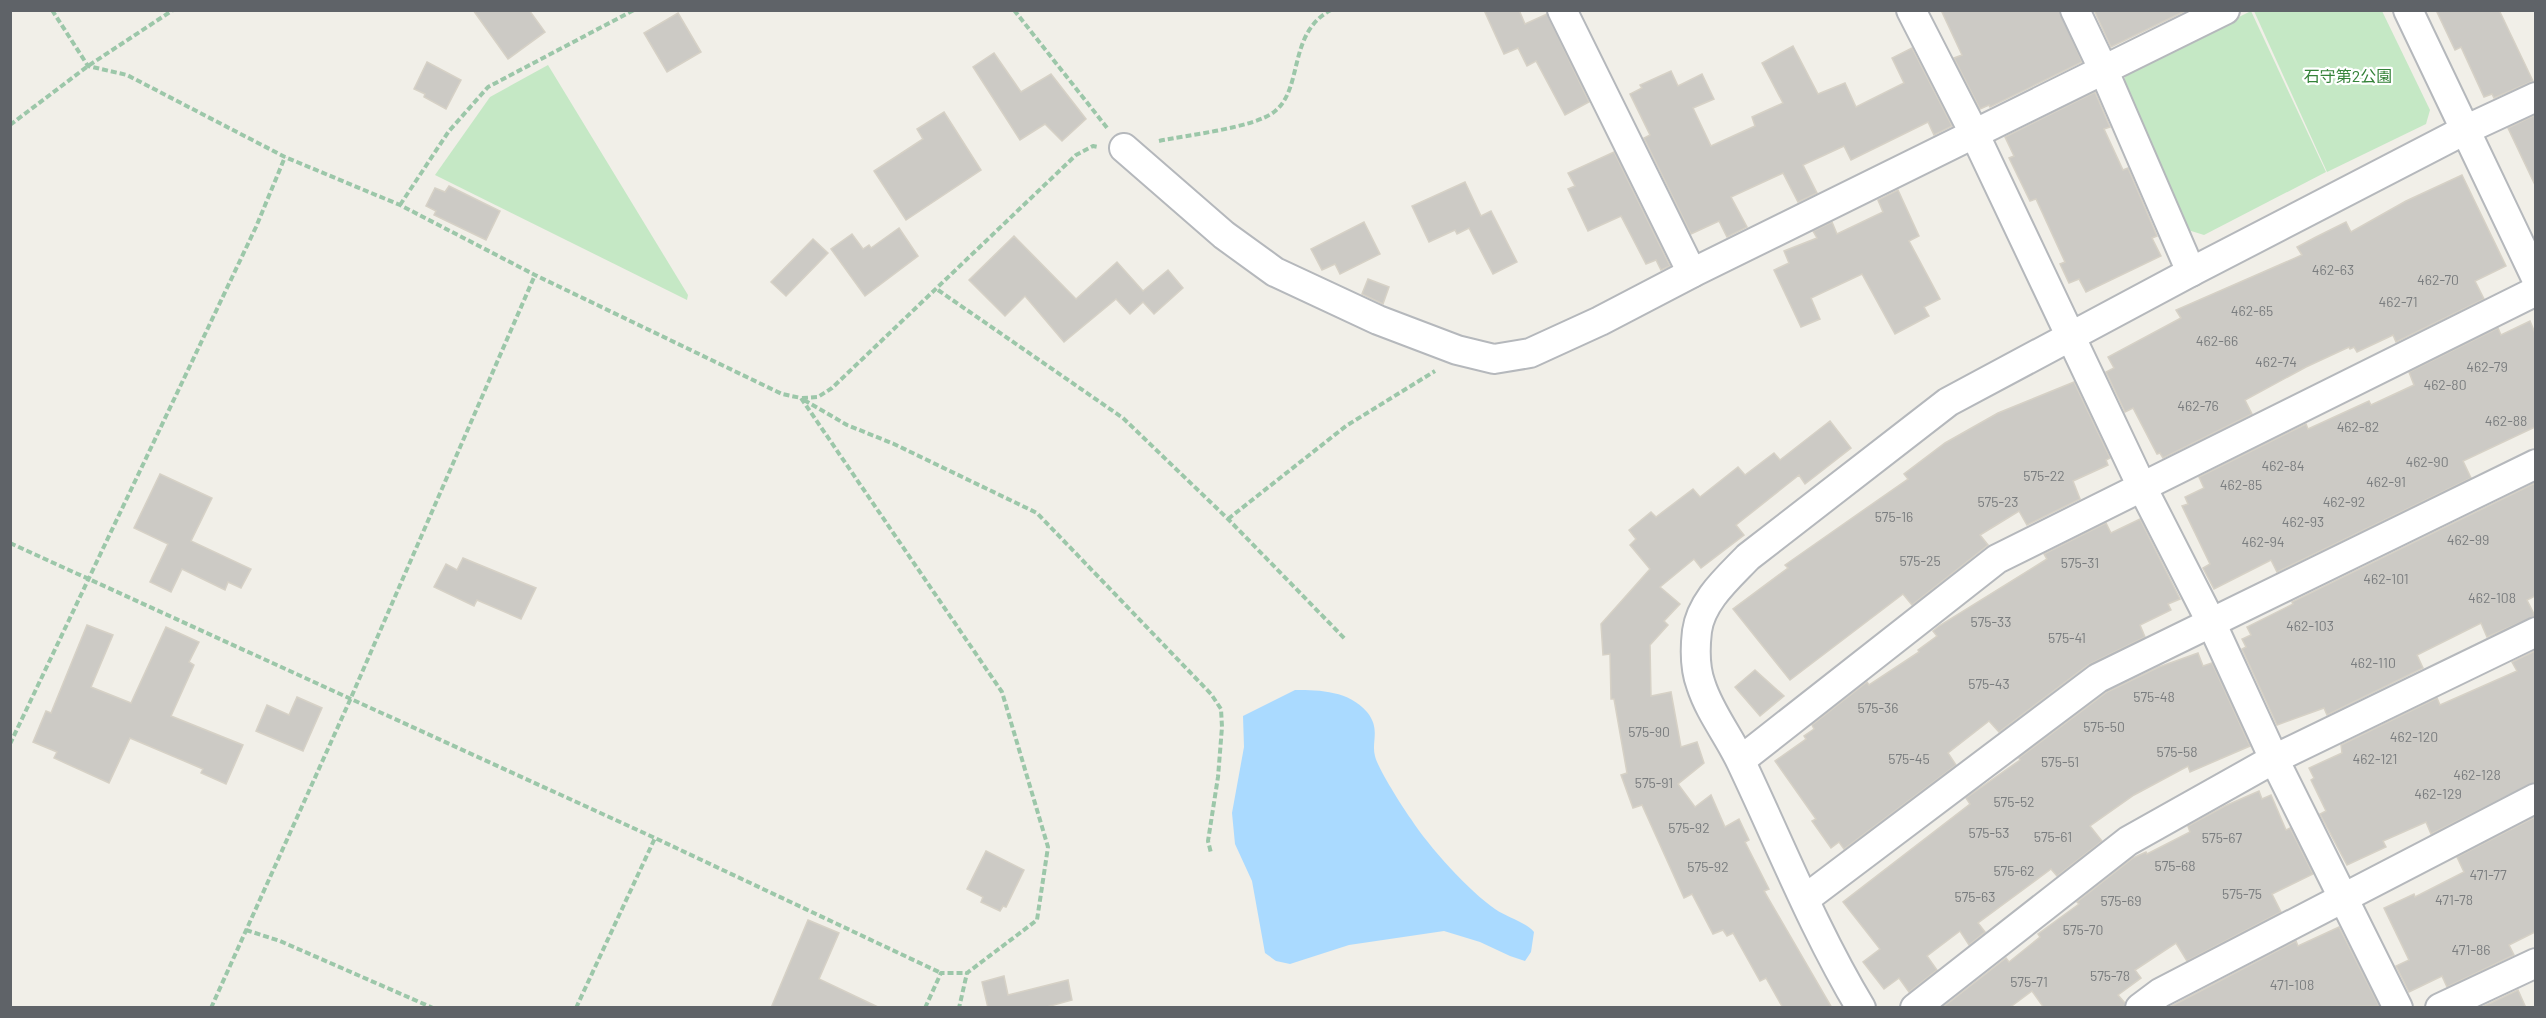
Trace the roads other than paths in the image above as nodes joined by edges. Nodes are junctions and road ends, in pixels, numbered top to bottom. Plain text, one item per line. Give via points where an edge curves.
1 (1562, 10) edge
2 (1911, 10) edge
3 (2075, 10) edge
4 (2224, 10) edge
5 (2408, 10) edge
6 (2104, 71) junction
7 (2535, 97) edge
8 (2465, 130) junction
9 (1974, 135) junction
10 (1124, 148) road end
11 (2192, 272) junction
12 (1692, 273) junction
13 (2535, 278) edge
14 (2535, 291) edge
15 (2072, 338) junction
16 (2535, 464) edge
17 (2142, 488) junction
18 (2211, 622) junction
19 (2535, 632) edge
20 (2274, 759) junction
21 (1741, 760) junction
22 (2535, 798) edge
23 (2343, 898) junction
24 (1805, 899) junction
25 (2535, 963) edge
26 (1862, 1008) edge
27 (1915, 1008) edge
28 (2140, 1008) edge
29 (2398, 1008) edge
30 (2440, 1008) edge

1 - 12 street
2 - 9 street
3 - 6 street
4 - 6 street
5 - 8 street
6 - 9 street
6 - 11 street
7 - 8 street
8 - 11 street
8 - 13 street
9 - 12 street
9 - 15 street
10 - 12 street via 1224,235 1275,272 1378,320 1447,347 1494,359 1530,353
11 - 15 street
14 - 17 street
15 - 17 street
15 - 21 street via 1948,402 1748,557 1722,584 1701,616 1697,664 1700,684
16 - 18 street
17 - 18 street
17 - 21 street via 1997,559
18 - 20 street
18 - 24 street via 2098,678
19 - 20 street
20 - 23 street
20 - 27 street via 2128,841
21 - 24 street
22 - 23 street
23 - 28 street via 2160,993
23 - 29 street
24 - 26 street
25 - 30 street

